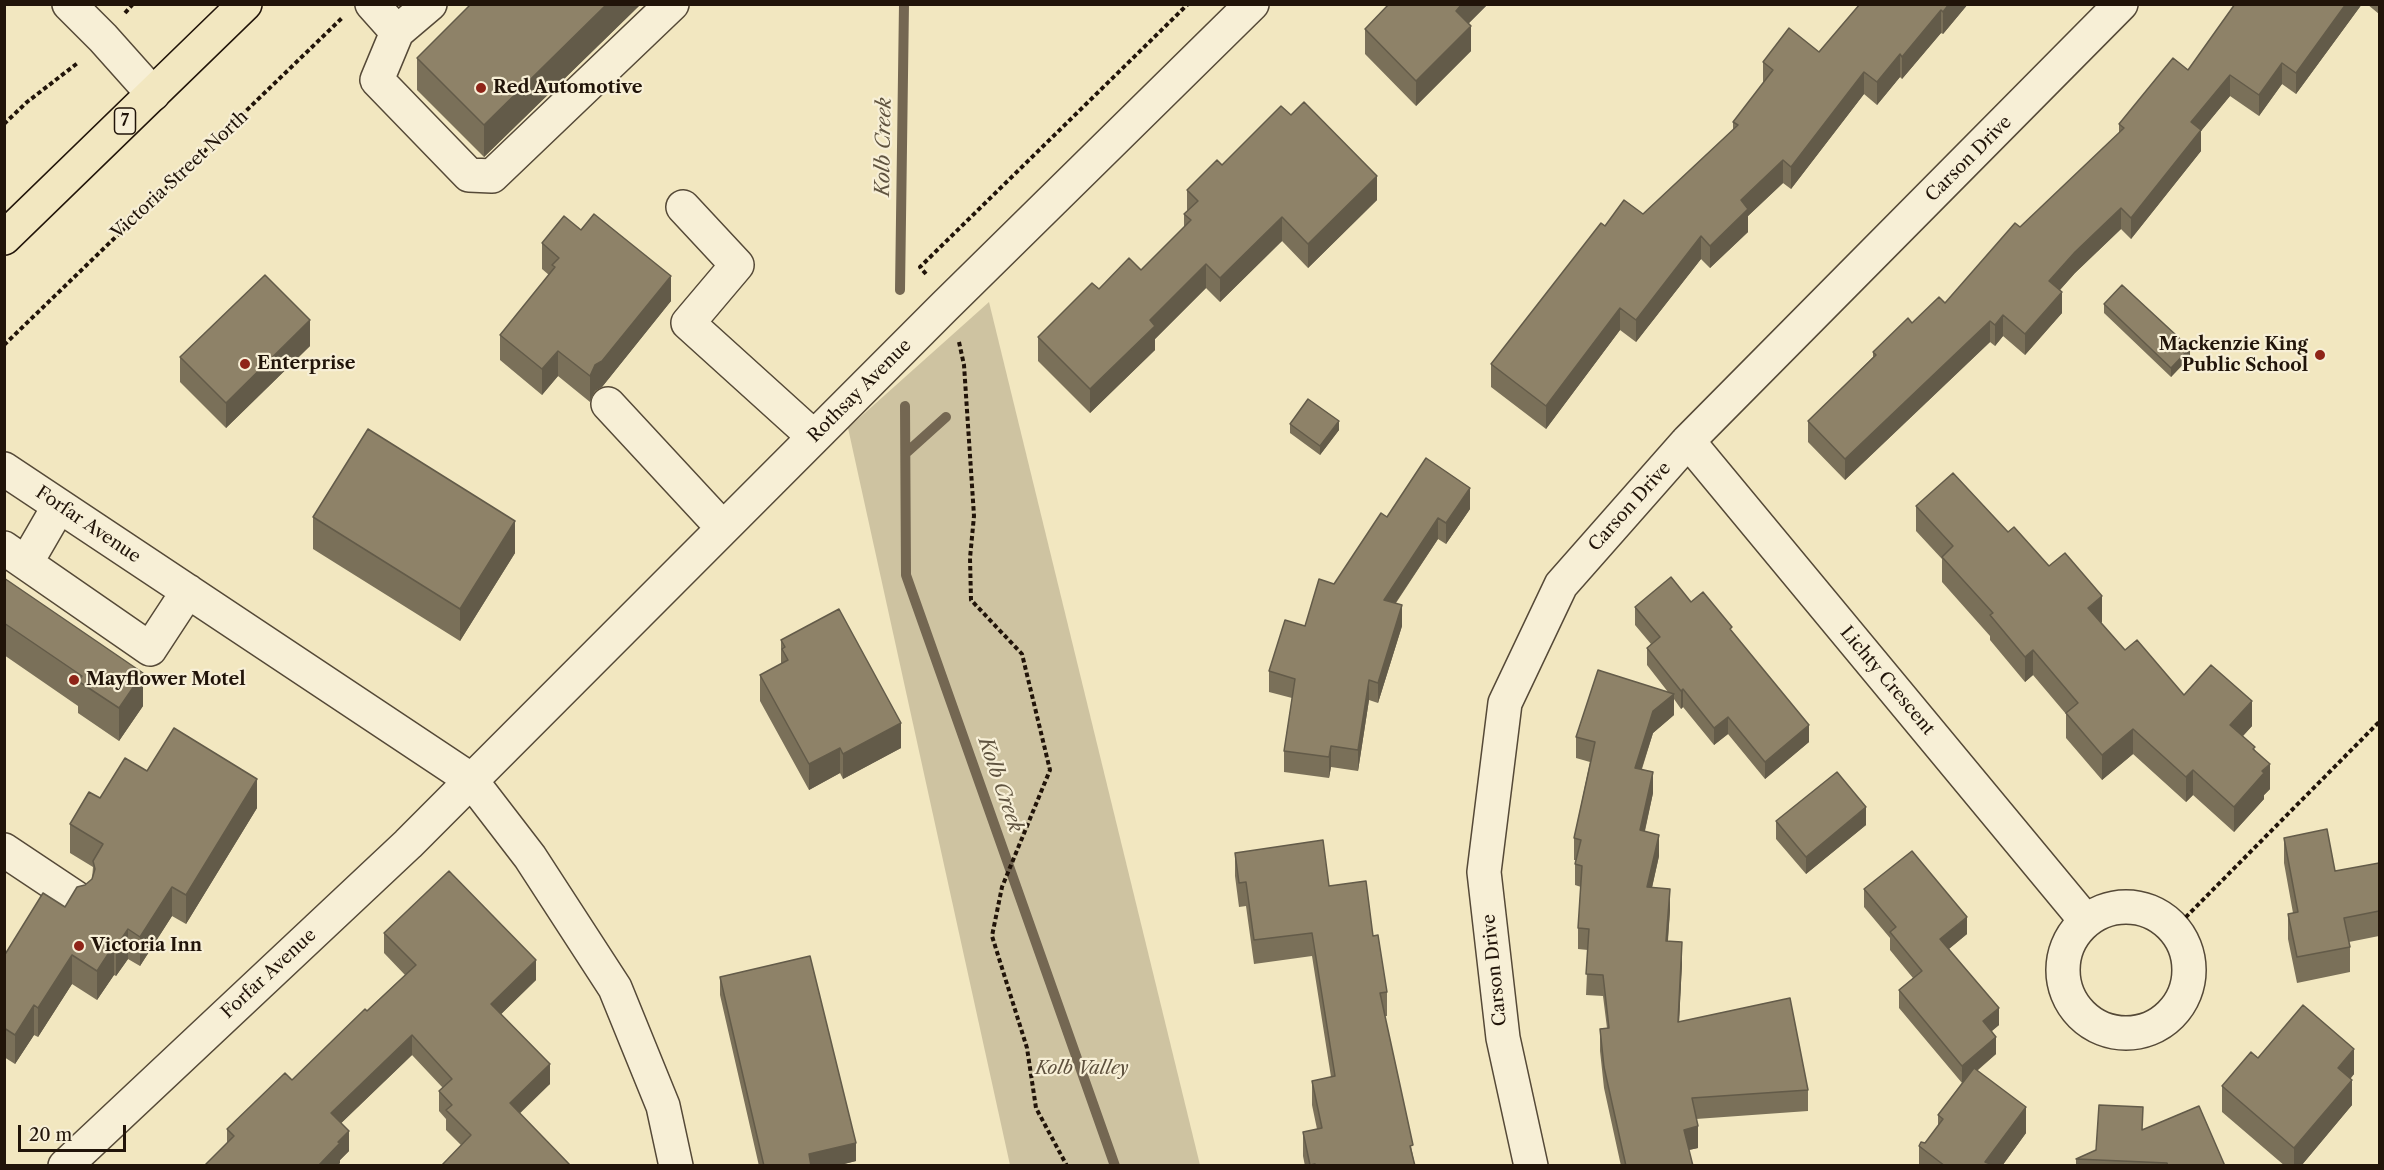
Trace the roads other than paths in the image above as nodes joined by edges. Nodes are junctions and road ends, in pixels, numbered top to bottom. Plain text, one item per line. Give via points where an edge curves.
1 (69, 4) edge
2 (245, 4) edge
3 (430, 4) edge
4 (672, 4) edge
5 (1252, 4) edge
6 (2121, 4) edge
7 (360, 8) edge
8 (398, 32) junction
9 (153, 94) junction
10 (683, 207) dead end
11 (4, 238) edge
12 (608, 404) dead end
13 (814, 437) junction
14 (1689, 441) junction
15 (4, 469) edge
16 (59, 506) junction
17 (723, 528) junction
18 (15, 556) edge
19 (188, 591) junction
20 (471, 779) junction
21 (4, 850) edge
22 (76, 898) edge
23 (2086, 921) junction
24 (65, 1166) edge
25 (676, 1166) edge
26 (1531, 1166) edge

1 - 9 street
2 - 9 main road, 7
3 - 8 street
4 - 8 street via 492,176 469,175 377,80
5 - 13 street, Rothsay Avenue
6 - 14 street, Carson Drive
7 - 8 street
9 - 11 main road, 7
10 - 13 street via 737,265 688,323
12 - 17 street
13 - 17 street, Rothsay Avenue
14 - 23 street, Lichty Crescent
14 - 26 street, Carson Drive via 1561,585 1505,703 1484,872 1503,1038
15 - 16 street, Forfar Avenue
16 - 18 street
16 - 19 street, Forfar Avenue
17 - 20 street, Rothsay Avenue
18 - 19 street via 150,649
19 - 20 street, Forfar Avenue
20 - 24 street, Forfar Avenue via 408,844
20 - 25 street, Forfar Avenue via 530,857 615,988 663,1106
21 - 22 street
23 - 23 street via 2070,939 2063,962 2065,986 2075,1008 2093,1024 2115,1033 2142,1031 2166,1019 2183,999 2190,974 2187,949 2175,928 2155,913 2132,906 2107,909

